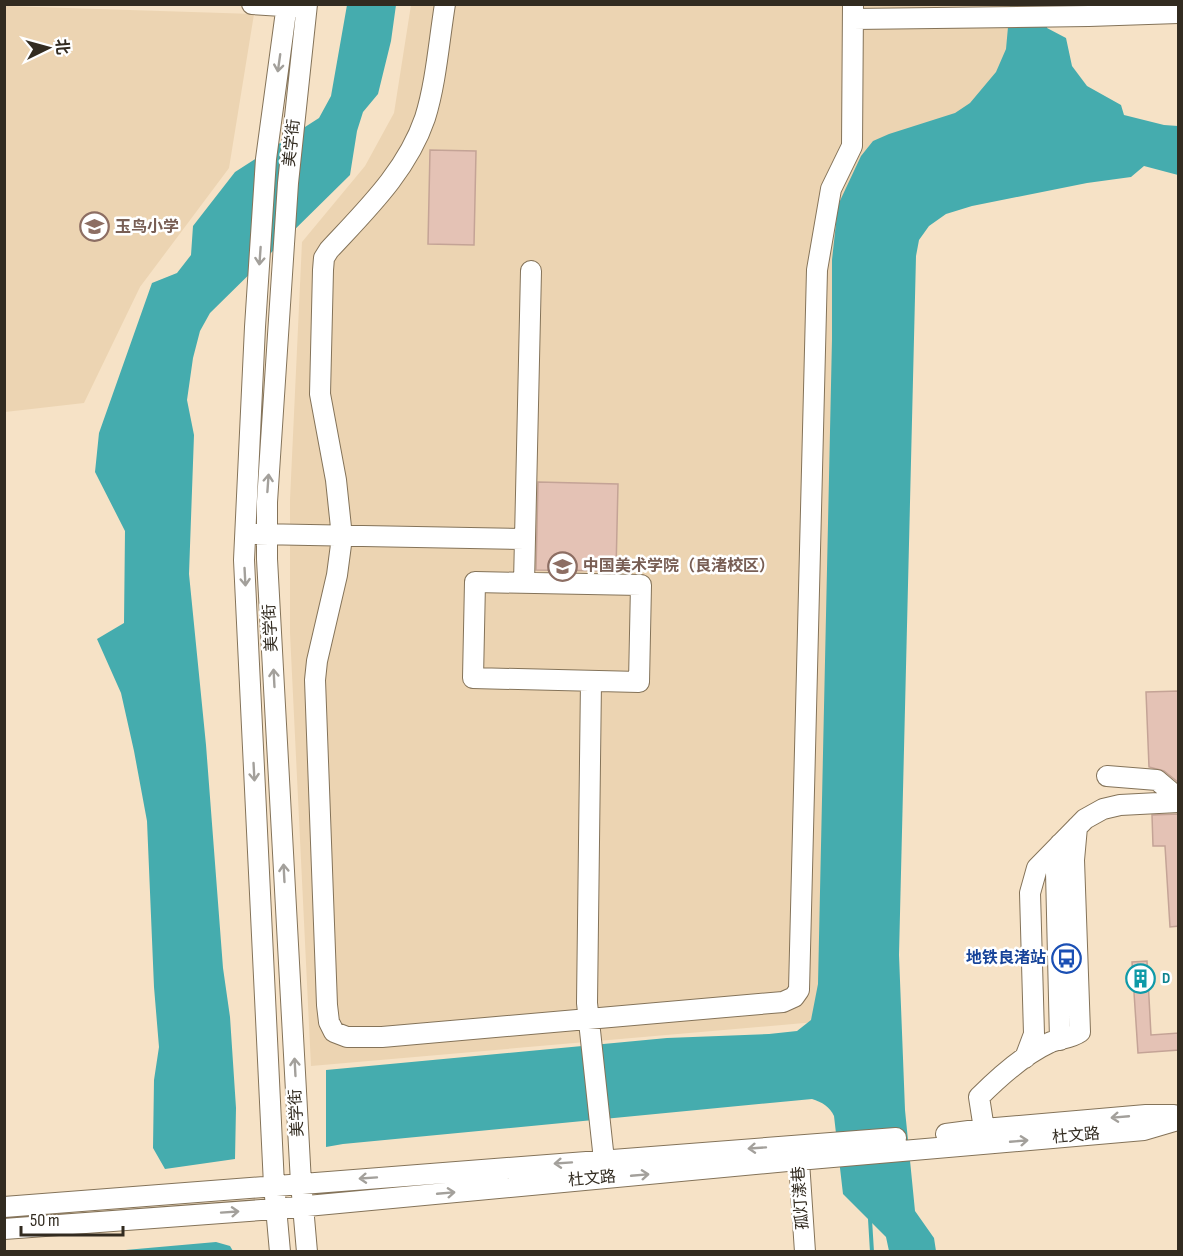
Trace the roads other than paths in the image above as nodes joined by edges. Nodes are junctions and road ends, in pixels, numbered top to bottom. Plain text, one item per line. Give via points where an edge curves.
1 (252, 4) edge
2 (445, 4) edge
3 (286, 5) edge
4 (307, 6) edge
5 (853, 12) edge
6 (1179, 13) edge
7 (531, 270) dead end
8 (244, 534) junction
9 (267, 534) junction
10 (342, 537) junction
11 (524, 539) junction
12 (524, 582) junction
13 (591, 681) junction
14 (1107, 776) dead end
15 (1179, 800) edge
16 (1077, 827) junction
17 (1060, 844) junction
18 (589, 1018) junction
19 (1060, 1040) junction
20 (1025, 1058) junction
21 (1179, 1115) edge
22 (1179, 1120) edge
23 (984, 1129) junction
24 (961, 1140) junction
25 (807, 1152) junction
26 (604, 1160) junction
27 (301, 1183) junction
28 (274, 1185) junction
29 (303, 1206) junction
30 (4, 1207) edge
31 (276, 1209) junction
32 (4, 1229) edge
33 (280, 1251) edge
34 (307, 1251) edge
35 (805, 1251) edge

1 - 3 street
2 - 10 street via 430,95 416,139 390,184 324,258 320,394
3 - 4 street
3 -> 8 street, 美学街 via 266,170
9 -> 4 street, 美学街 via 288,183
5 - 6 street via 1089,16
5 - 18 street via 852,146 831,189 817,270 799,990 783,1002
7 - 11 street
8 - 9 street
8 -> 28 street, 美学街
9 - 10 street
27 -> 9 street, 美学街
10 - 11 street
10 - 18 street via 315,680 327,1005 334,1032 347,1037 382,1037
11 - 12 street
12 - 13 street via 641,585 639,682
12 - 13 street via 475,582 473,678
13 - 18 street
14 - 15 street via 1157,780
15 - 16 street via 1103,809
16 - 17 street
16 - 19 street via 1074,861 1080,1032
17 - 19 street via 1056,872
17 - 20 street via 1037,868 1030,893 1034,1034
18 - 26 street
19 - 20 street
20 - 23 street via 979,1097
21 -> 23 street, 杜文路
24 -> 22 street, 杜文路 via 1144,1130
23 - 24 street, 杜文路
24 - 25 street, 杜文路
25 -> 26 street, 杜文路
29 -> 25 street, 杜文路
25 - 35 street, 孤灯漾巷
26 -> 27 street, 杜文路
27 - 28 street, 杜文路
27 - 29 street, 美学街
28 - 30 street, 杜文路
28 - 31 street, 美学街
29 - 31 street, 杜文路
29 - 34 street, 美学街
32 -> 31 street, 杜文路
31 - 33 street, 美学街

